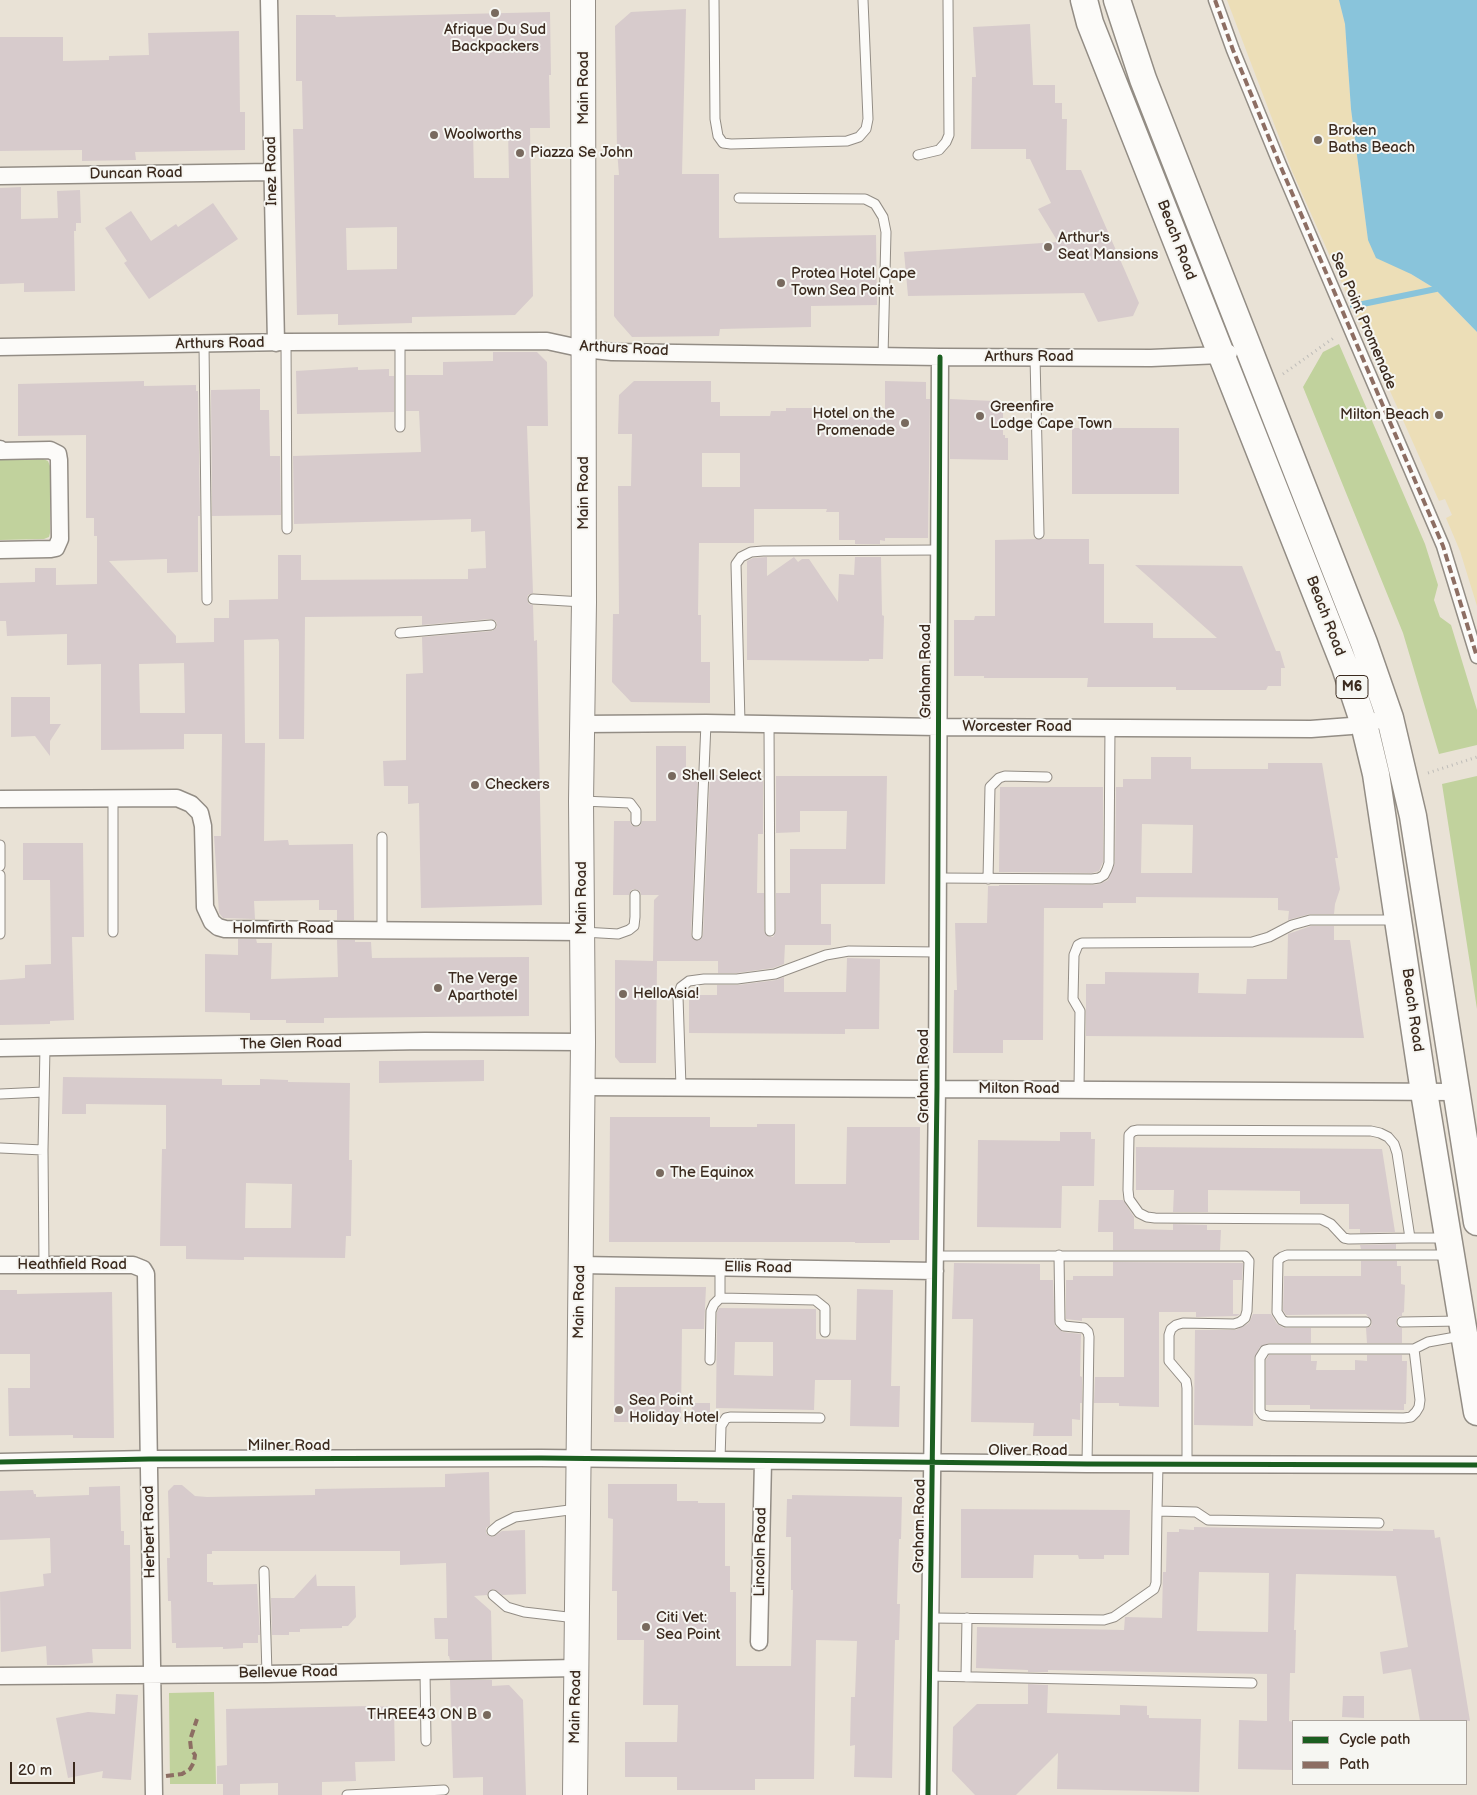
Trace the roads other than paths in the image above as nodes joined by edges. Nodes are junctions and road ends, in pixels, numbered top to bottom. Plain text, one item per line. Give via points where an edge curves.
1 (269, 0) edge
2 (583, 0) edge
3 (714, 0) edge
4 (863, 0) edge
5 (948, 0) edge
6 (1084, 0) edge
7 (1117, 0) edge
8 (1216, 0) edge
9 (918, 155) dead end
10 (272, 172) junction
11 (0, 176) edge
12 (738, 198) dead end
13 (281, 342) junction
14 (400, 342) junction
15 (204, 344) junction
16 (0, 347) edge
17 (584, 349) junction
18 (1248, 349) junction
19 (1221, 355) junction
20 (883, 356) junction
21 (940, 357) junction
22 (1035, 357) junction
23 (400, 427) dead end
24 (0, 449) edge
25 (287, 529) dead end
26 (1039, 534) dead end
27 (0, 550) edge
28 (939, 550) junction
29 (533, 599) dead end
30 (207, 600) dead end
31 (584, 602) junction
32 (491, 625) dead end
33 (400, 633) dead end
34 (1477, 657) edge
35 (1390, 718) junction
36 (706, 723) junction
37 (740, 723) junction
38 (582, 724) junction
39 (769, 724) junction
40 (1364, 724) junction
41 (938, 727) junction
42 (1110, 727) junction
43 (1048, 777) dead end
44 (113, 798) junction
45 (0, 799) edge
46 (581, 802) junction
47 (636, 820) dead end
48 (382, 837) dead end
49 (0, 845) edge
50 (0, 866) edge
51 (0, 875) edge
52 (938, 878) junction
53 (988, 879) junction
54 (636, 895) dead end
55 (1399, 920) junction
56 (382, 930) junction
57 (113, 932) dead end
58 (583, 932) junction
59 (770, 932) dead end
60 (0, 934) edge
61 (698, 934) dead end
62 (938, 952) junction
63 (583, 1042) junction
64 (45, 1047) junction
65 (0, 1048) edge
66 (582, 1087) junction
67 (681, 1088) junction
68 (937, 1088) junction
69 (1079, 1089) junction
70 (44, 1092) junction
71 (1424, 1092) junction
72 (1456, 1092) junction
73 (0, 1094) edge
74 (0, 1148) edge
75 (43, 1150) junction
76 (1477, 1222) edge
77 (1410, 1238) junction
78 (1450, 1247) junction
79 (1059, 1255) junction
80 (935, 1263) junction
81 (0, 1264) edge
82 (44, 1265) junction
83 (580, 1265) junction
84 (720, 1267) junction
85 (143, 1269) joint
86 (720, 1298) junction
87 (1366, 1322) dead end
88 (1402, 1322) dead end
89 (1463, 1329) junction
90 (825, 1332) dead end
91 (1414, 1349) junction
92 (710, 1360) dead end
93 (1477, 1412) edge
94 (820, 1418) dead end
95 (578, 1458) junction
96 (149, 1459) junction
97 (720, 1460) junction
98 (763, 1461) junction
99 (0, 1462) edge
100 (933, 1463) junction
101 (1087, 1464) junction
102 (1158, 1464) junction
103 (1187, 1464) junction
104 (1477, 1465) edge
105 (578, 1509) junction
106 (1157, 1511) junction
107 (1379, 1524) dead end
108 (492, 1531) dead end
109 (264, 1572) dead end
110 (493, 1595) dead end
111 (577, 1618) junction
112 (931, 1618) junction
113 (967, 1618) junction
114 (760, 1642) dead end
115 (576, 1668) junction
116 (425, 1671) junction
117 (152, 1674) junction
118 (267, 1674) junction
119 (0, 1676) edge
120 (930, 1676) junction
121 (966, 1676) junction
122 (1252, 1683) dead end
123 (426, 1741) dead end
124 (444, 1790) dead end
125 (154, 1795) edge
126 (347, 1795) edge
127 (575, 1795) edge
128 (928, 1795) edge

1 - 10 street, Inez Road
2 - 17 main road, Main Road
3 - 4 lane via 715,119 718,136 731,144 847,141 859,137 866,129 868,119
5 - 9 lane via 949,136 939,150
6 - 19 main road, Beach Road / M6 via 1090,23
7 - 18 main road, Beach Road / M6 via 1143,79
8 - 34 street, Sea Point Promenade via 1272,148 1443,546
10 - 11 street, Duncan Road
10 - 13 street, Inez Road
12 - 20 lane via 865,199 875,204 883,217 886,232
13 - 14 street, Arthurs Road
13 - 15 street, Arthurs Road
13 - 25 lane
14 - 17 street, Arthurs Road via 546,341
14 - 23 lane
15 - 16 street, Arthurs Road
15 - 30 lane
17 - 20 street, Arthurs Road
17 - 31 main road, Main Road
18 - 19 street, Arthurs Road
18 - 35 main road, Beach Road / M6 via 1364,643
19 - 22 street, Arthurs Road
19 - 40 main road, Beach Road / M6 via 1345,667
20 - 21 street, Arthurs Road
21 - 22 street, Arthurs Road
21 - 28 street, Graham Road
22 - 26 lane
24 - 27 street via 50,450 58,454 60,460 60,539 56,548
28 - 37 lane via 763,551 741,557 736,564
28 - 41 street, Graham Road
29 - 31 lane
31 - 38 main road, Main Road
32 - 33 lane
35 - 40 street, Worcester Road
35 - 72 main road, Beach Road / M6 via 1415,826
36 - 37 street, Worcester Road
36 - 38 street, Worcester Road
36 - 61 lane
37 - 39 street, Worcester Road
38 - 46 main road, Main Road
39 - 41 street, Worcester Road
39 - 59 lane
40 - 42 street, Worcester Road via 1312,729
40 - 55 main road, Beach Road / M6 via 1376,774
41 - 42 street, Worcester Road
41 - 52 street, Graham Road
42 - 53 lane via 1109,863 1104,875 1092,880
43 - 53 lane via 1005,776 990,787
44 - 45 street, Holmfirth Road
44 - 56 street, Holmfirth Road via 177,798 191,804 200,813 204,907 218,927 232,930
44 - 57 lane
46 - 47 lane via 630,803 636,811
46 - 58 main road, Main Road
48 - 56 lane
49 - 50 lane
51 - 60 lane
52 - 53 lane
52 - 62 street, Graham Road
54 - 58 lane via 634,926 629,930 618,934
55 - 69 lane via 1310,920 1252,942 1078,945 1074,954 1073,999 1080,1011
55 - 71 main road, Beach Road / M6
56 - 58 street, Holmfirth Road
58 - 63 main road, Main Road
62 - 67 lane via 849,950 775,974 689,981 681,987 678,997
62 - 68 street, Graham Road
63 - 64 street, The Glen Road
63 - 66 main road, Main Road
64 - 65 street, The Glen Road
64 - 70 lane
66 - 67 street, Milton Road
66 - 83 main road, Main Road
67 - 68 street, Milton Road
68 - 69 street, Milton Road
68 - 80 street, Graham Road
69 - 71 street, Milton Road
70 - 73 lane
70 - 75 lane
71 - 72 street, Milton Road
71 - 78 main road, Beach Road / M6
72 - 76 main road, Beach Road / M6
74 - 75 lane
75 - 82 lane
77 - 77 lane via 1344,1238 1331,1224 1321,1219 1146,1217 1129,1199 1129,1134 1138,1130 1380,1132 1394,1144 1397,1153
77 - 78 lane
78 - 87 lane via 1287,1256 1278,1260 1276,1312 1282,1320
78 - 89 main road, Beach Road / M6
79 - 80 lane
79 - 101 lane via 1060,1322 1064,1326 1084,1328 1089,1337
79 - 103 lane via 1242,1255 1248,1258 1245,1318 1234,1324 1182,1323 1171,1329 1169,1335 1169,1361 1186,1381 1187,1388
80 - 84 street, Ellis Road
80 - 100 street, Graham Road
81 - 82 street, Heathfield Road
82 - 85 street, Heathfield Road via 133,1265
83 - 84 street, Ellis Road
83 - 95 main road, Main Road
84 - 86 lane
85 - 96 street, Herbert Road via 147,1279
86 - 90 lane via 815,1300 825,1308
86 - 92 lane via 712,1307
88 - 89 lane
89 - 91 lane
89 - 93 main road, Beach Road / M6
91 - 91 lane via 1265,1350 1260,1358 1260,1411 1268,1416 1411,1417 1420,1400
94 - 97 lane via 726,1418 721,1426
95 - 96 street, Milner Road
95 - 97 street, Oliver Road
95 - 105 main road, Main Road
96 - 99 street, Milner Road
96 - 117 street, Herbert Road
97 - 98 street, Oliver Road
98 - 100 street, Oliver Road
98 - 114 street, Lincoln Road
100 - 101 street, Oliver Road
100 - 112 street, Graham Road
101 - 102 street, Oliver Road
102 - 103 street, Oliver Road
102 - 106 lane
103 - 104 street, Oliver Road
105 - 108 lane via 515,1517
105 - 111 main road, Main Road
106 - 107 lane via 1196,1512 1208,1520
106 - 113 lane via 1154,1589 1114,1617 1104,1620
109 - 118 lane
110 - 111 lane via 507,1607 524,1612
111 - 115 main road, Main Road
112 - 113 lane
112 - 120 street, Graham Road
113 - 121 lane
115 - 116 street, Bellevue Road
115 - 127 main road, Main Road
116 - 118 street, Bellevue Road
116 - 123 lane
117 - 118 street, Bellevue Road
117 - 119 street, Bellevue Road
117 - 125 street, Herbert Road
120 - 121 lane
120 - 128 street, Graham Road
121 - 122 lane
124 - 126 lane

